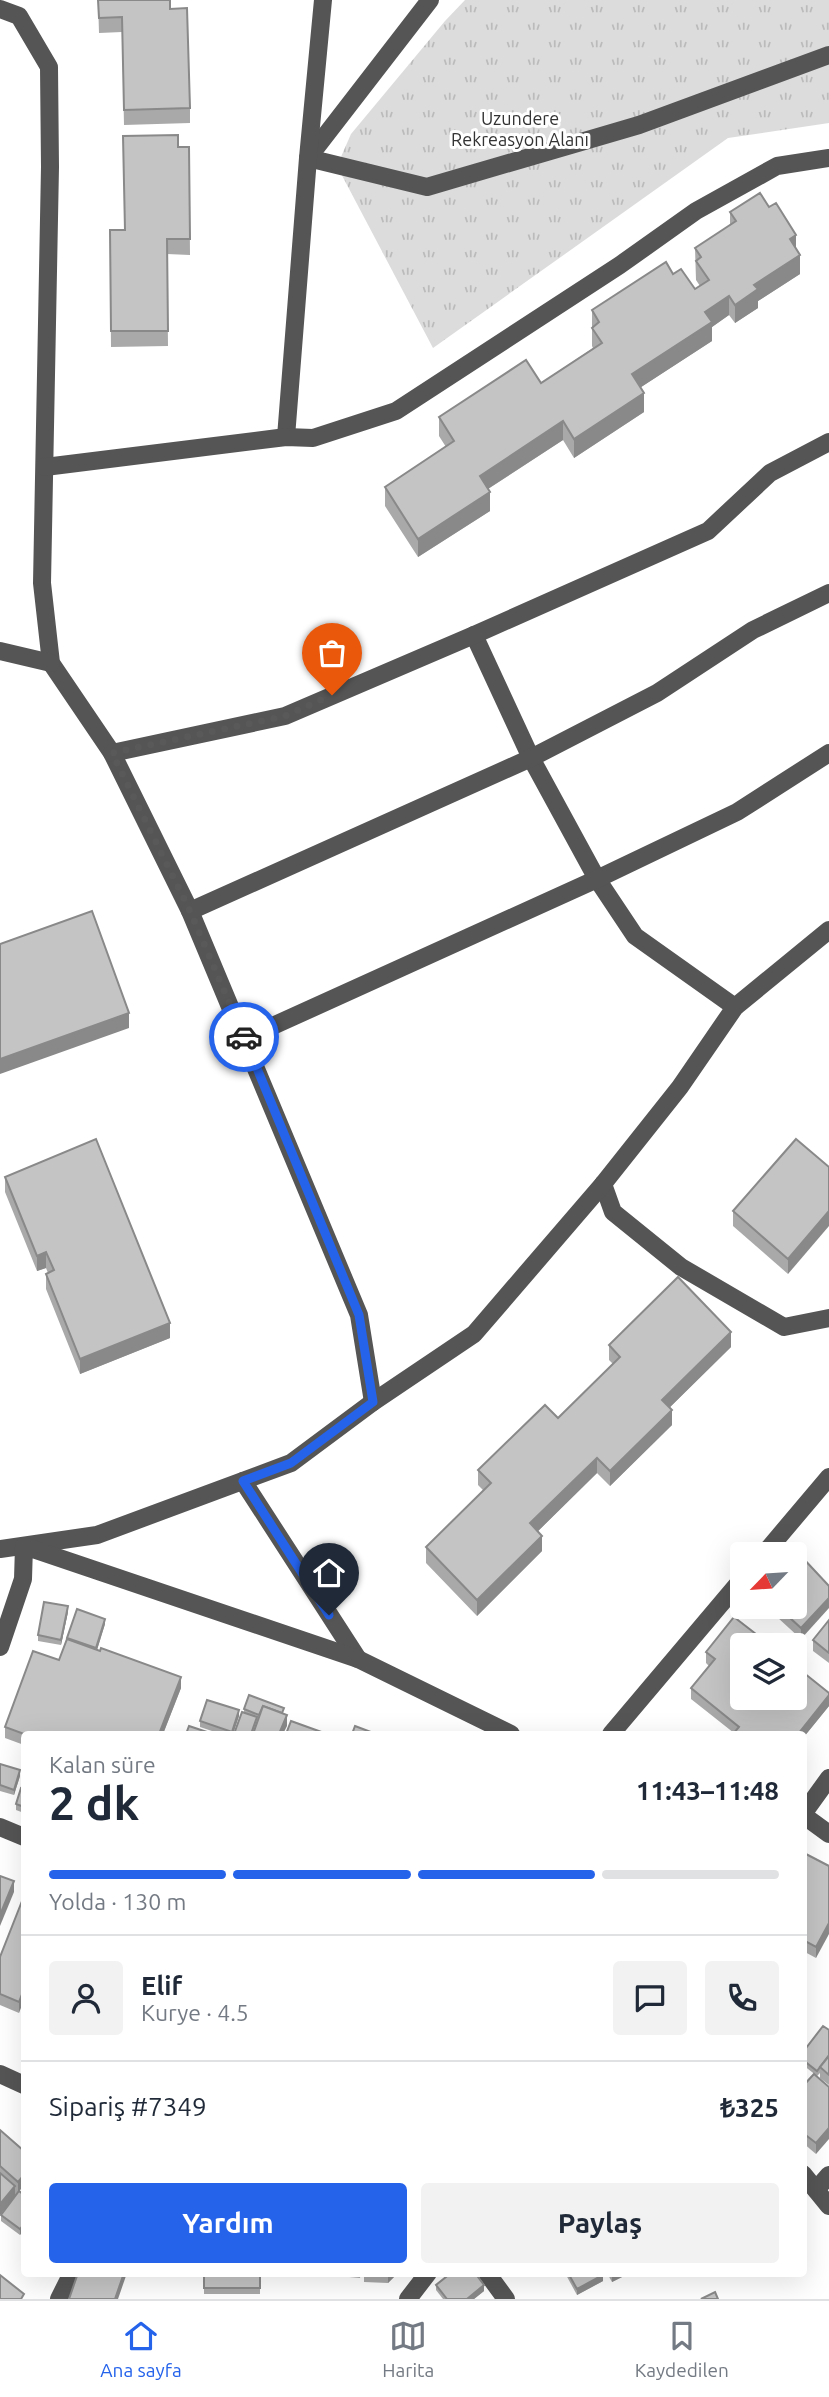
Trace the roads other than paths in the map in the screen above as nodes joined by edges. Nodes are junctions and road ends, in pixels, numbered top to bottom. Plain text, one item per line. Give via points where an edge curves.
1 (323, 0) edge
2 (426, 3) edge
3 (0, 9) edge
4 (829, 55) edge
5 (308, 158) junction
6 (829, 158) edge
7 (286, 436) junction
8 (829, 442) edge
9 (45, 467) junction
10 (829, 593) edge
11 (474, 635) junction
12 (0, 651) edge
13 (51, 663) junction
14 (112, 753) junction
15 (829, 753) edge
16 (531, 758) junction
17 (597, 879) junction
18 (190, 911) junction
19 (829, 930) edge
20 (735, 1007) junction
21 (244, 1039) junction
22 (603, 1184) junction
23 (829, 1318) edge
24 (373, 1402) junction
25 (829, 1477) edge
26 (243, 1481) junction
27 (774, 1542) edge
28 (24, 1546) junction
29 (0, 1549) edge
30 (730, 1594) edge
31 (0, 1647) edge
32 (358, 1659) junction
33 (505, 1731) edge
34 (614, 1731) edge
35 (829, 1778) edge
36 (807, 1809) edge
37 (807, 1818) edge
38 (0, 1827) edge
39 (829, 1834) edge
40 (21, 1836) edge
41 (0, 2074) edge
42 (21, 2084) edge
43 (829, 2175) edge
44 (807, 2179) edge
45 (816, 2190) junction
46 (829, 2206) edge
47 (70, 2277) edge
48 (425, 2277) edge
49 (490, 2277) edge
50 (59, 2299) edge
51 (408, 2299) edge
52 (506, 2299) edge

1 - 5 street
2 - 5 street
3 - 9 street via 19,16 49,67
4 - 5 street via 639,125 426,187
5 - 7 street
6 - 7 street via 777,166 696,211 396,411 313,438
7 - 9 street
8 - 11 street via 770,473 708,531
9 - 13 street via 42,583
10 - 16 street via 753,630 657,693
11 - 14 street via 285,716
11 - 16 street
12 - 13 street
13 - 14 street
14 - 18 street
15 - 17 street via 737,812
16 - 17 street
16 - 18 street
17 - 20 street via 635,936
17 - 21 street
18 - 21 street
19 - 20 street
20 - 22 street via 680,1087
21 - 24 street via 359,1315
22 - 23 street via 613,1212 681,1267 784,1327
22 - 24 street via 474,1334
24 - 26 street via 291,1463
25 - 27 street
26 - 28 street via 97,1535
26 - 32 street
28 - 29 street
28 - 31 street via 23,1579
28 - 32 street
30 - 34 street
32 - 33 street
35 - 36 street
37 - 39 street
38 - 40 street
41 - 42 street
43 - 45 street
44 - 45 street
45 - 46 street
47 - 50 street
48 - 51 street
49 - 52 street

